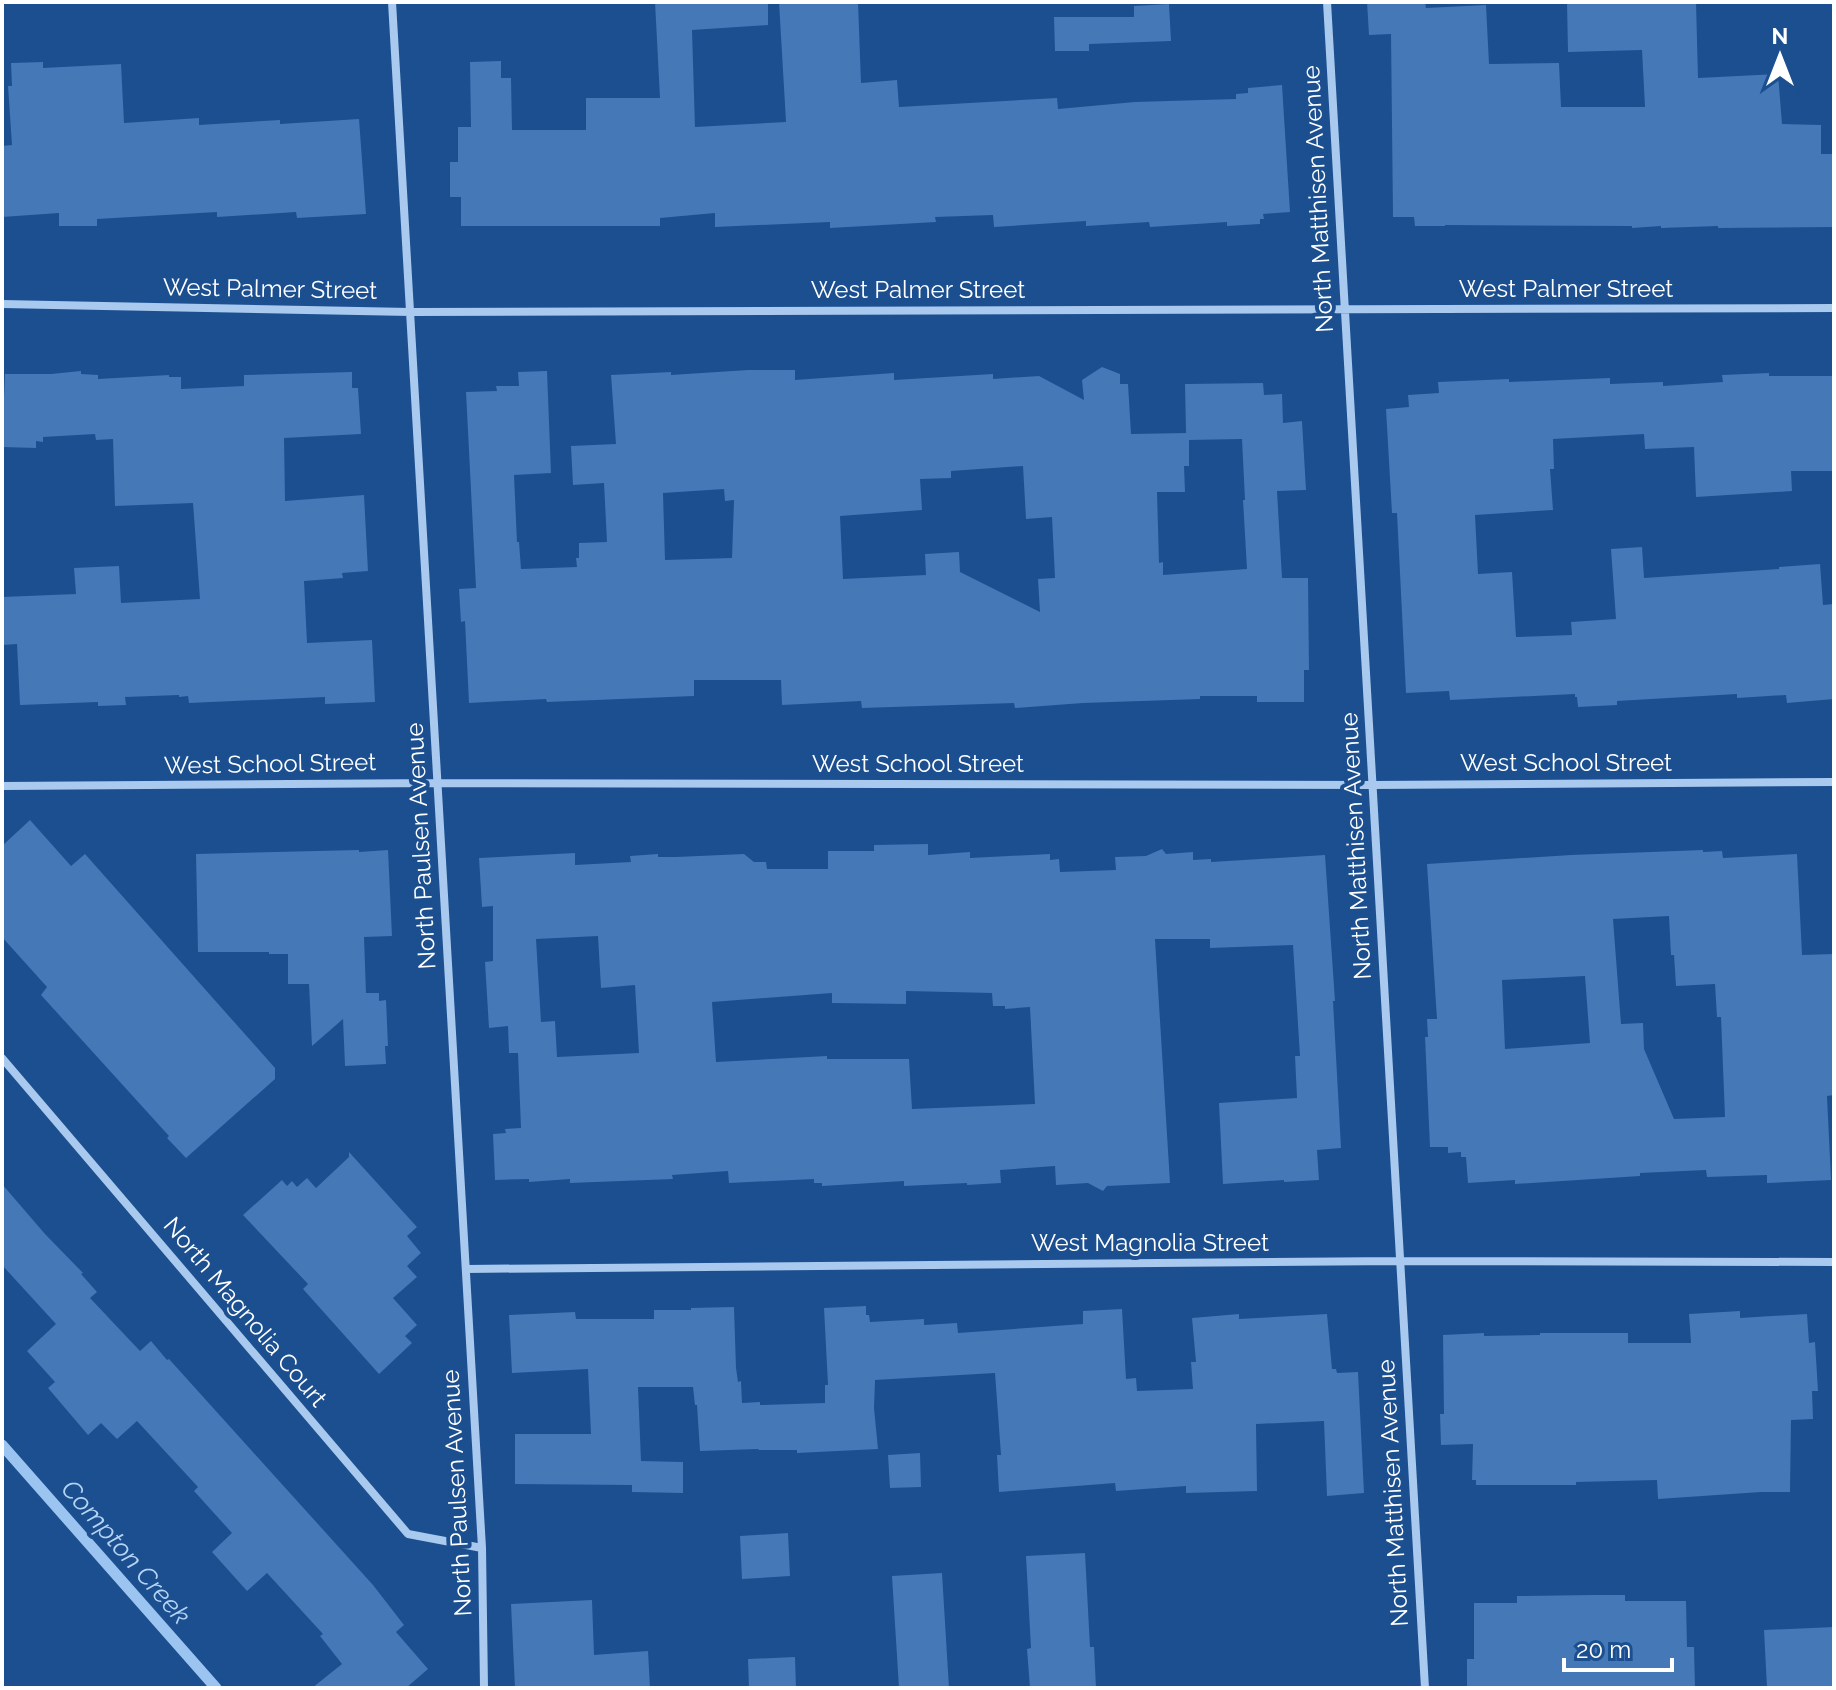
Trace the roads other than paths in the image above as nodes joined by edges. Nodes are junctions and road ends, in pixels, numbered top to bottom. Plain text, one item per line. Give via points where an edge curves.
1 (392, 2) edge
2 (1327, 2) edge
3 (2, 304) edge
4 (1834, 308) edge
5 (1345, 309) junction
6 (410, 312) junction
7 (1834, 782) edge
8 (437, 783) junction
9 (1372, 785) junction
10 (2, 786) edge
11 (2, 1058) edge
12 (1400, 1261) junction
13 (1834, 1262) edge
14 (466, 1269) junction
15 (482, 1548) junction
16 (484, 1688) edge
17 (1425, 1688) edge

1 - 6 street, North Paulsen Avenue
2 - 5 street, North Matthisen Avenue
3 - 6 street, West Palmer Street
4 - 5 street, West Palmer Street
5 - 6 street, West Palmer Street
5 - 9 street, North Matthisen Avenue
6 - 8 street, North Paulsen Avenue
7 - 9 street, West School Street
8 - 9 street, West School Street
8 - 10 street, West School Street
8 - 14 street, North Paulsen Avenue
9 - 12 street, North Matthisen Avenue
11 - 15 street, North Magnolia Court via 408,1534
12 - 13 street, West Magnolia Street
12 - 14 street, West Magnolia Street
12 - 17 street, North Matthisen Avenue
14 - 15 street, North Paulsen Avenue
15 - 16 street, North Paulsen Avenue

